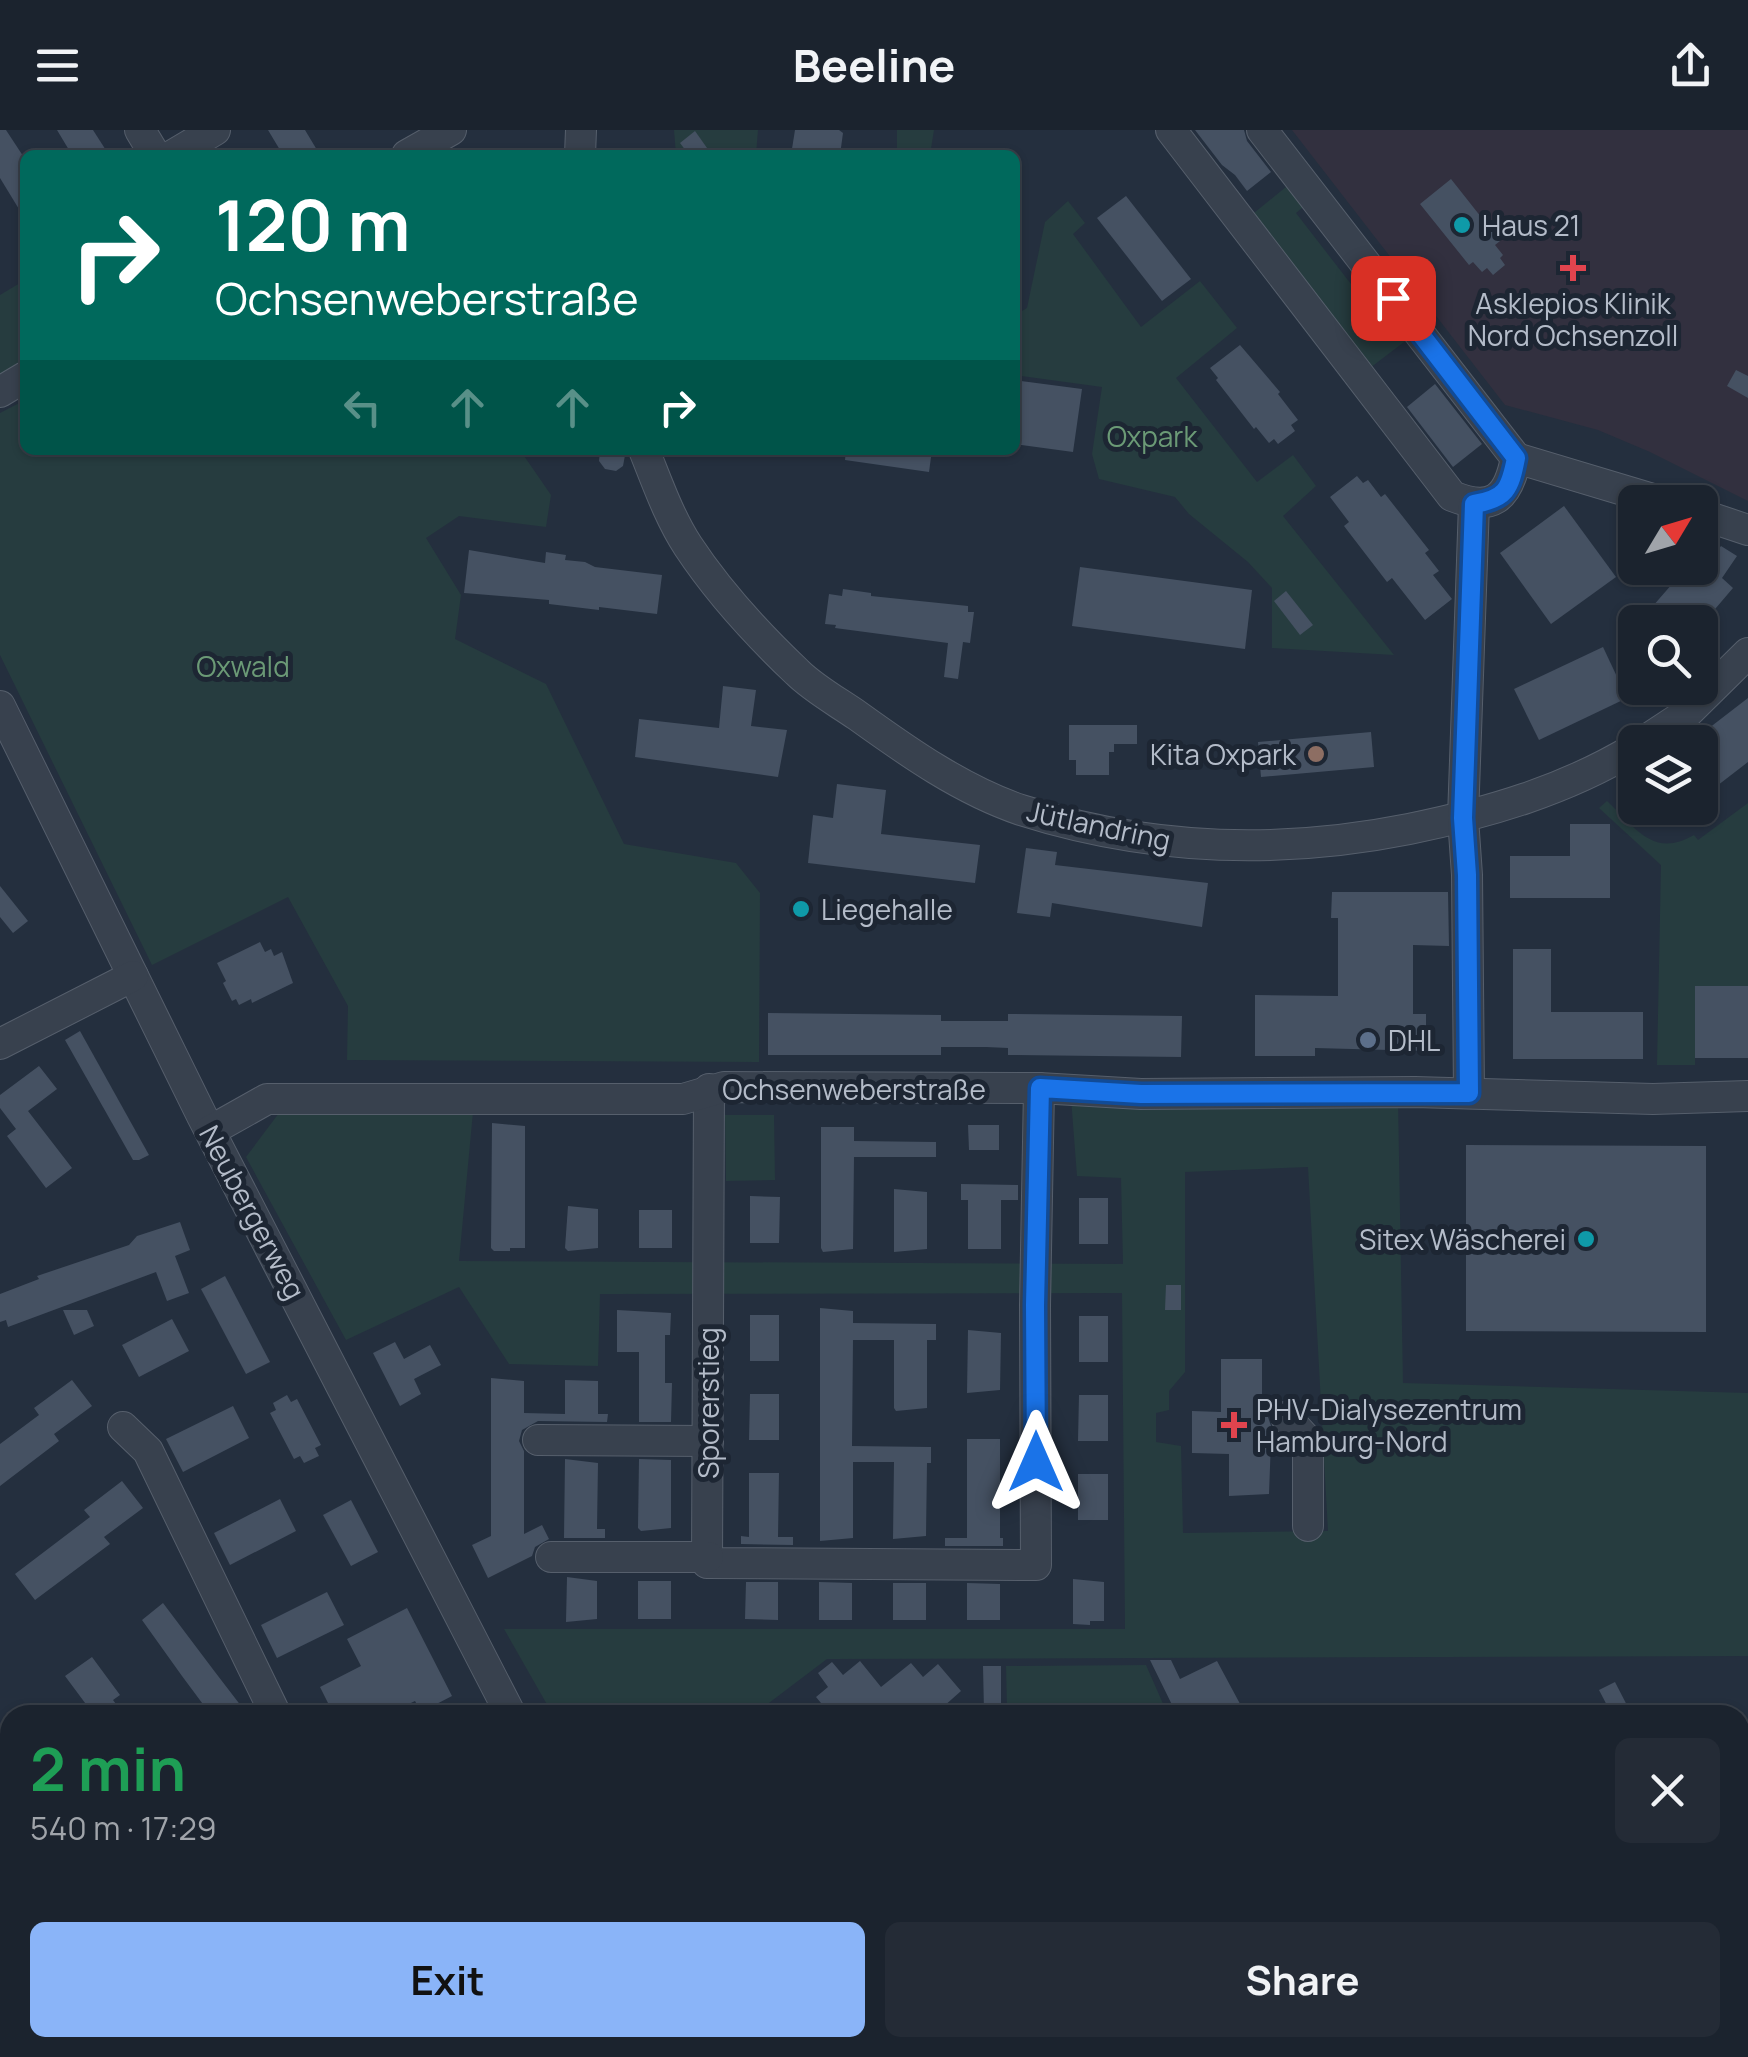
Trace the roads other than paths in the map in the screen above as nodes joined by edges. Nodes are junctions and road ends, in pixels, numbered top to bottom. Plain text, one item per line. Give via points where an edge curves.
1 (216, 130) edge
2 (451, 130) edge
3 (1171, 130) edge
4 (1262, 130) edge
5 (182, 150) edge
6 (417, 150) edge
7 (646, 455) edge
8 (1516, 458) junction
9 (1618, 489) edge
10 (1474, 504) junction
11 (1718, 520) edge
12 (1748, 530) edge
13 (1748, 653) edge
14 (0, 706) edge
15 (1669, 725) edge
16 (1618, 757) edge
17 (1463, 818) junction
18 (133, 976) junction
19 (0, 1044) edge
20 (1040, 1088) junction
21 (710, 1089) junction
22 (1469, 1093) junction
23 (1748, 1096) edge
24 (210, 1130) junction
25 (1286, 1417) dead end
26 (123, 1427) dead end
27 (538, 1440) dead end
28 (708, 1441) junction
29 (1308, 1526) dead end
30 (552, 1557) dead end
31 (708, 1558) junction
32 (271, 1705) edge
33 (507, 1705) edge

1 - 5 street
2 - 6 street
3 - 10 street via 1452,496
4 - 8 street
7 - 17 street, Jütlandring via 688,547 798,674 929,766 1018,809 1177,843 1286,846
8 - 9 street
8 - 10 street via 1506,491
10 - 17 street
11 - 12 street
13 - 15 street
14 - 18 street, Neubergerweg
16 - 17 street, Jütlandring via 1566,783
17 - 22 street
18 - 19 street
18 - 24 street, Neubergerweg
20 - 21 street, Ochsenweberstraße
20 - 22 street, Ochsenweberstraße
20 - 31 street via 1036,1565
21 - 24 street, Ochsenweberstraße via 683,1098 266,1099
21 - 28 street, Sporerstieg
22 - 23 street, Ochsenweberstraße
24 - 33 street, Neubergerweg
25 - 29 street via 1308,1440
26 - 32 street via 148,1451
27 - 28 street
28 - 31 street, Sporerstieg
30 - 31 street

